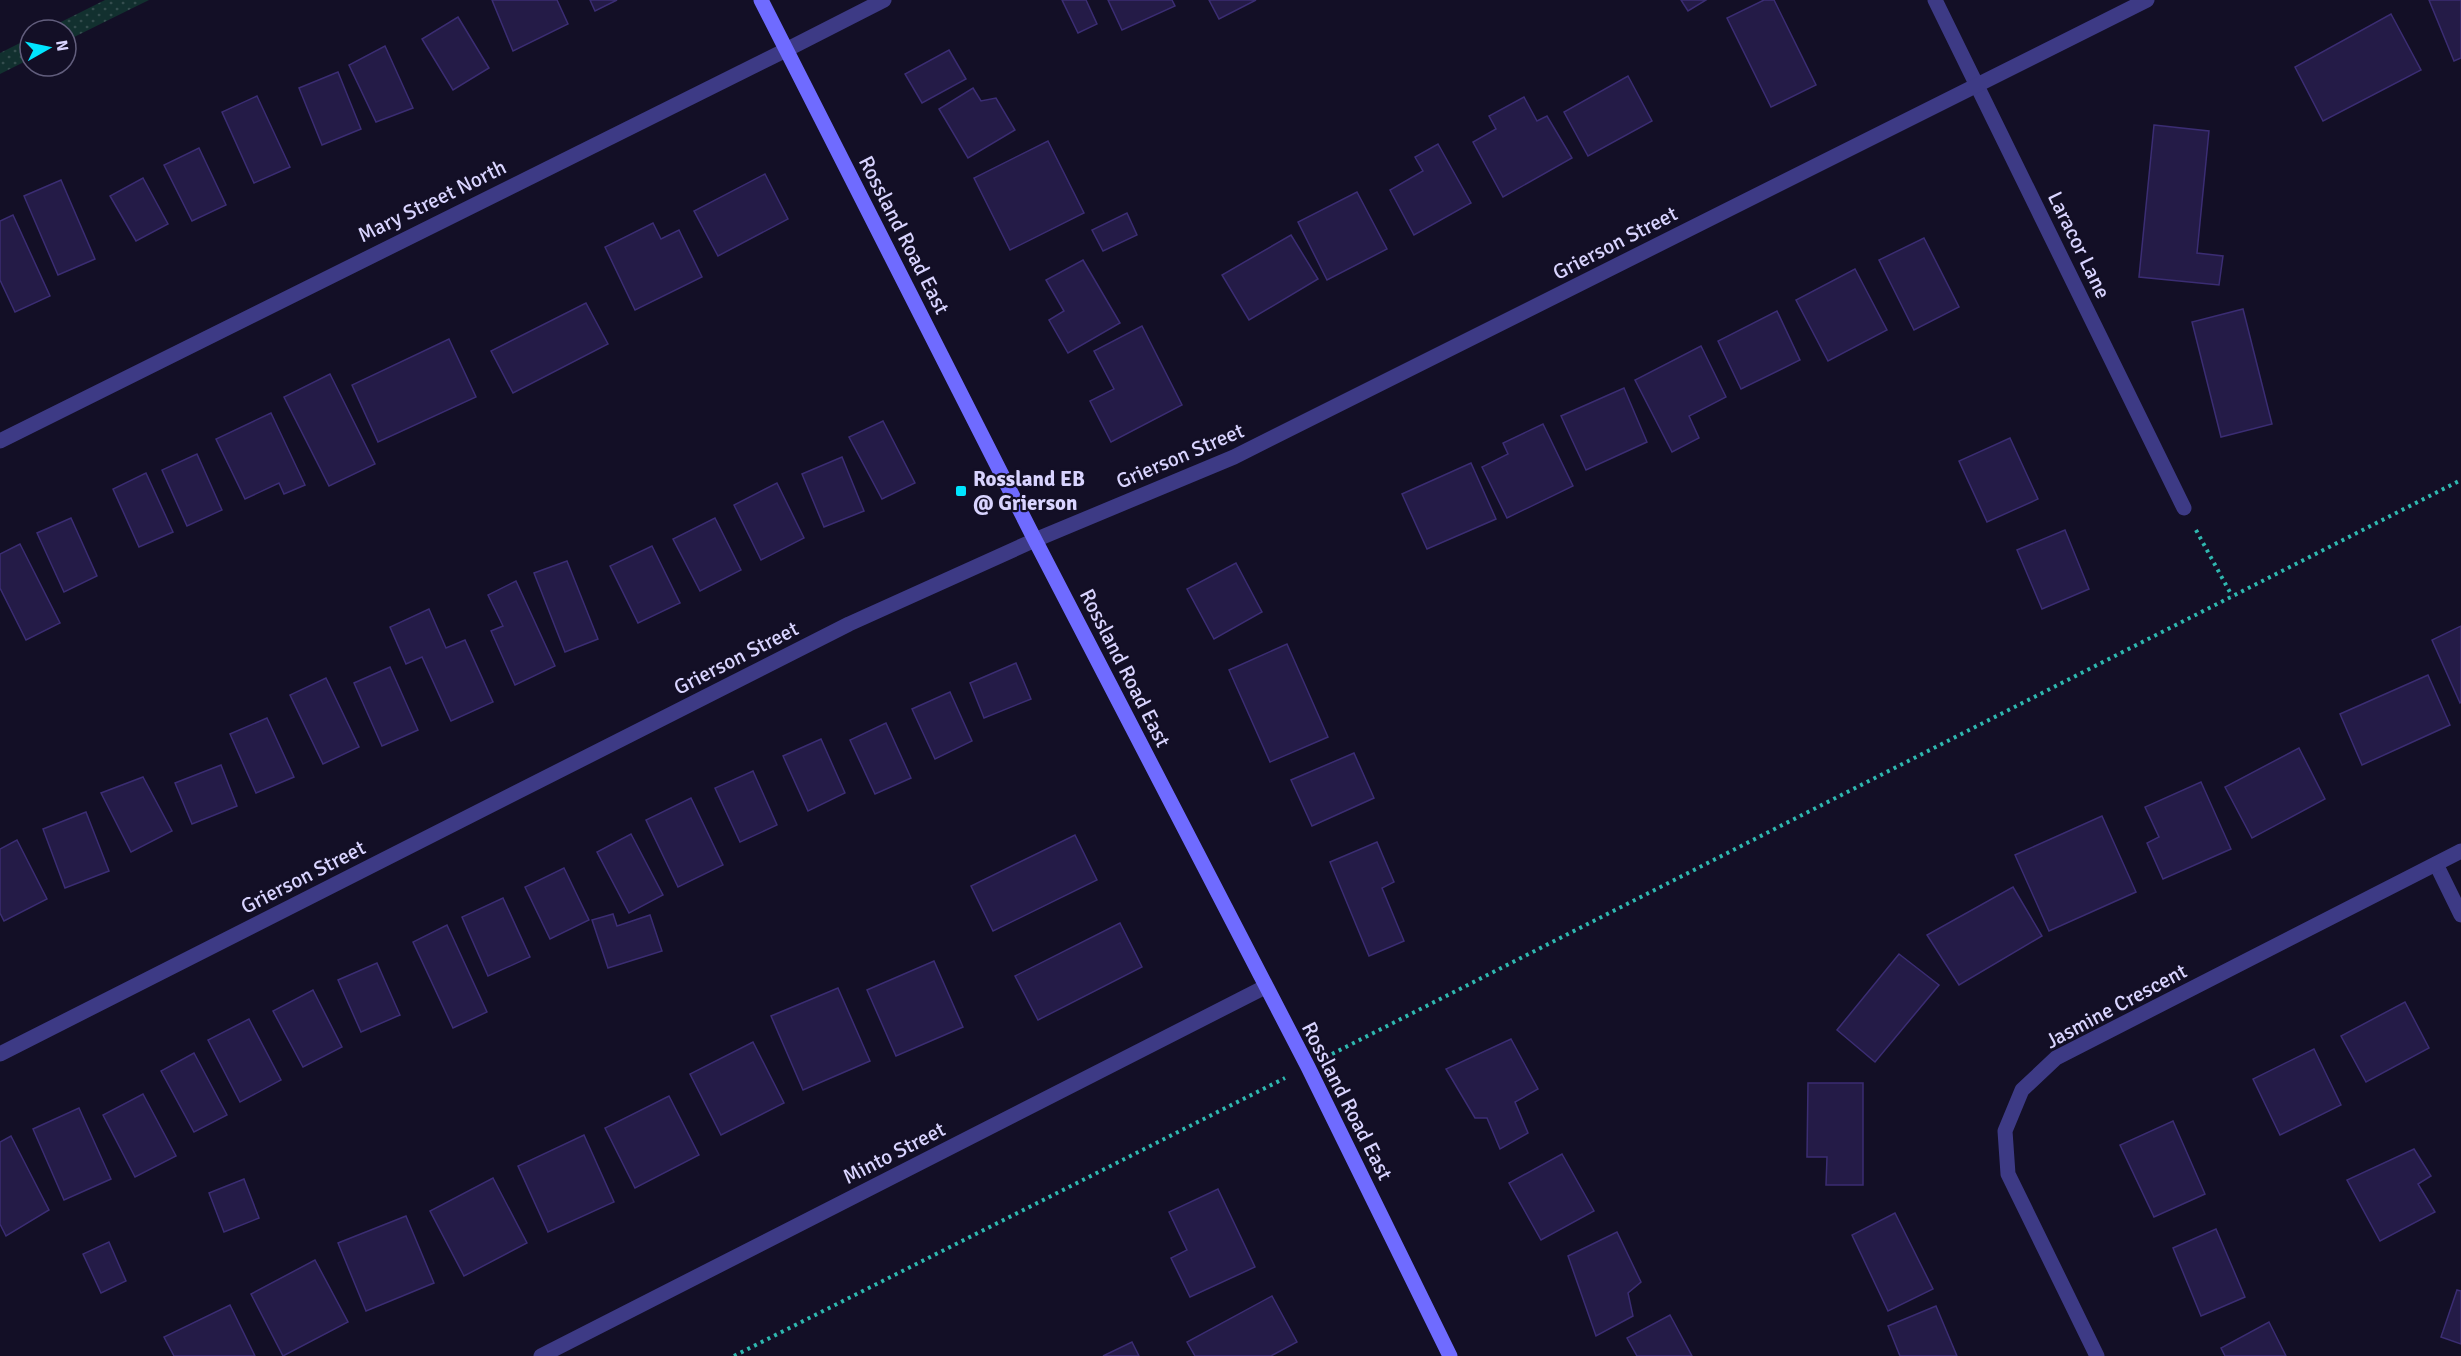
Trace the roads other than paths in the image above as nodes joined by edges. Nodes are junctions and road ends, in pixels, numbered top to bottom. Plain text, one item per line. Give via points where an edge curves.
1 (761, 0) edge
2 (884, 0) edge
3 (1935, 0) edge
4 (2147, 0) edge
5 (786, 50) junction
6 (1978, 84) junction
7 (0, 441) edge
8 (2184, 508) road end
9 (1035, 540) junction
10 (2461, 851) edge
11 (2436, 864) junction
12 (2461, 915) edge
13 (1265, 987) junction
14 (0, 1054) edge
15 (541, 1356) edge
16 (1450, 1356) edge
17 (2097, 1356) edge

1 - 5 main road, Rossland Road East
2 - 5 street, Mary Street North
3 - 6 street, Laracor Lane
4 - 6 street, Grierson Street
5 - 7 street, Mary Street North
5 - 9 main road, Rossland Road East
6 - 8 street, Laracor Lane
6 - 9 street, Grierson Street via 1234,457
9 - 13 main road, Rossland Road East
9 - 14 street, Grierson Street via 849,624
10 - 11 street, Jasmine Crescent
11 - 12 street
11 - 17 street, Jasmine Crescent via 2056,1058 2022,1090 2005,1131 2008,1174
13 - 15 street, Minto Street
13 - 16 main road, Rossland Road East

